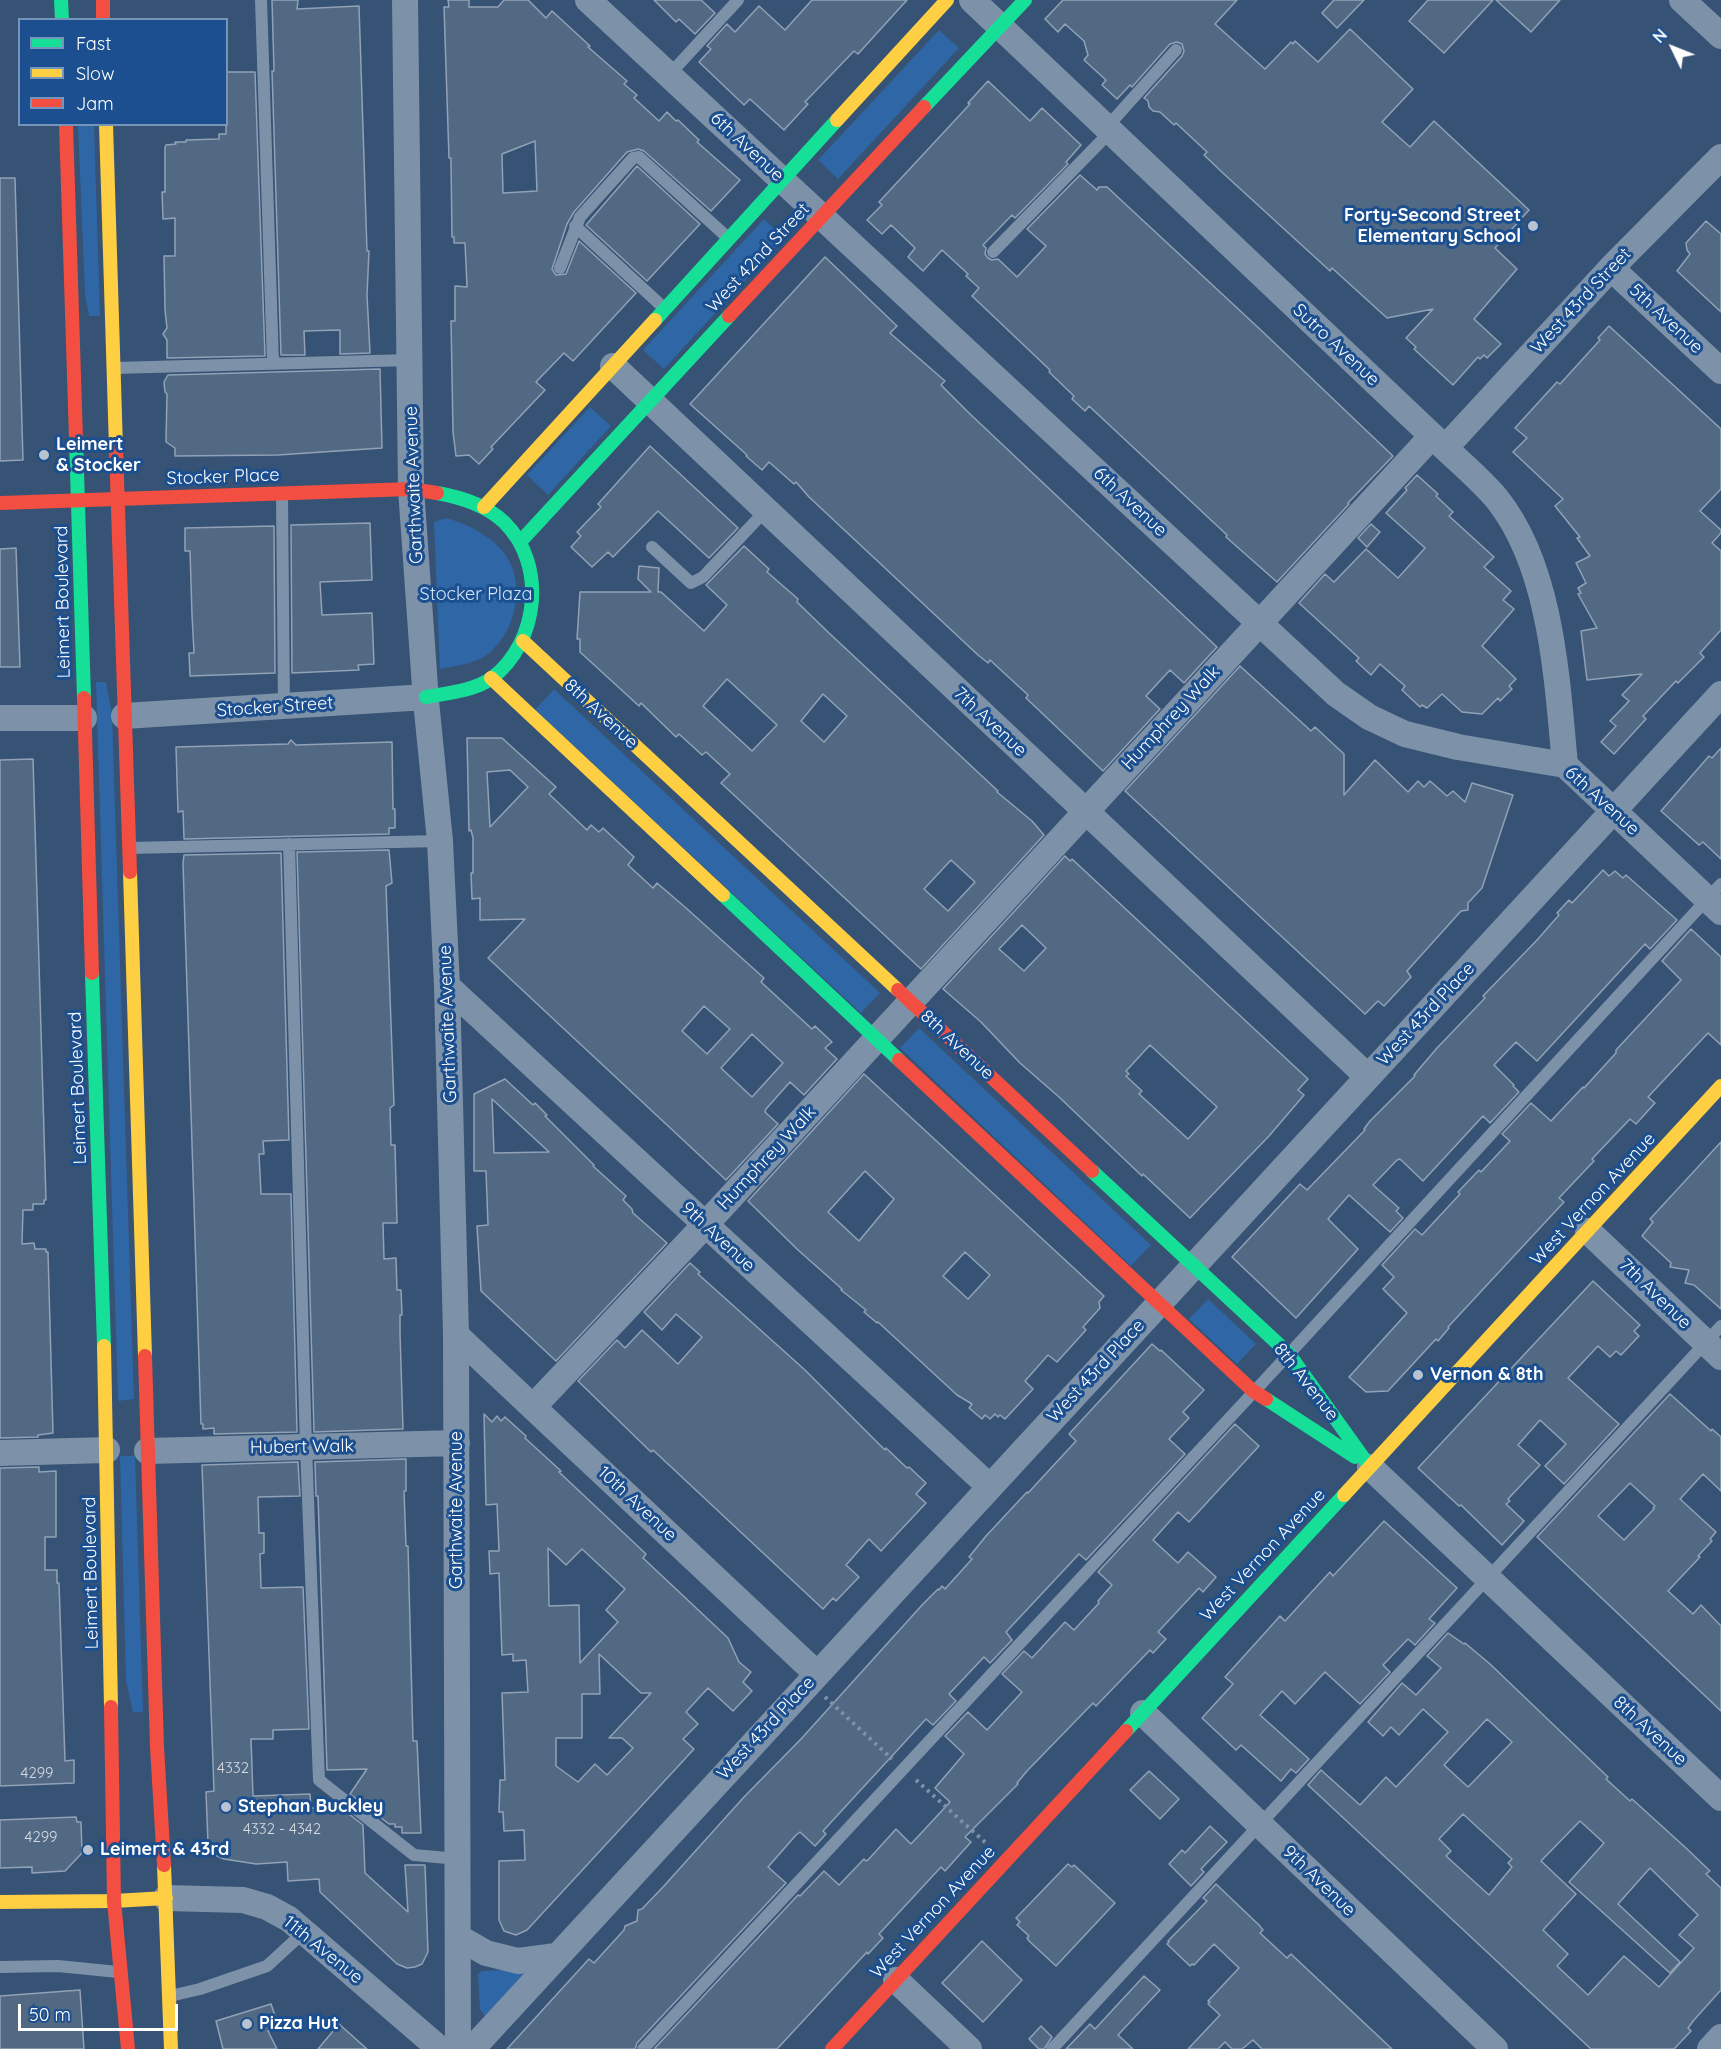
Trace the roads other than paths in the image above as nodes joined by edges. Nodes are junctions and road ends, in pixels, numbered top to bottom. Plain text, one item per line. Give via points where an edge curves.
1 (61, 0) edge
2 (103, 0) edge
3 (261, 0) edge
4 (405, 0) edge
5 (588, 0) edge
6 (738, 0) edge
7 (947, 0) edge
8 (972, 0) edge
9 (1025, 0) edge
10 (1682, 0) edge
11 (62, 18) edge
12 (103, 18) edge
13 (1000, 27) junction
14 (1721, 36) edge
15 (1176, 50) dead end
16 (669, 75) junction
17 (66, 126) edge
18 (106, 126) edge
19 (1109, 129) junction
20 (1721, 157) edge
21 (782, 179) junction
22 (821, 216) junction
23 (575, 226) junction
24 (728, 239) junction
25 (993, 252) dead end
26 (560, 268) dead end
27 (1611, 268) junction
28 (665, 309) junction
29 (410, 360) junction
30 (273, 363) junction
31 (613, 366) junction
32 (113, 368) junction
33 (1721, 371) edge
34 (651, 401) junction
35 (1438, 442) junction
36 (411, 489) junction
37 (282, 494) junction
38 (119, 499) junction
39 (79, 500) junction
40 (0, 503) edge
41 (483, 507) junction
42 (766, 510) junction
43 (520, 542) junction
44 (652, 548) dead end
45 (1260, 623) junction
46 (523, 641) junction
47 (491, 678) junction
48 (1721, 694) edge
49 (426, 697) junction
50 (284, 706) junction
51 (124, 716) junction
52 (0, 718) edge
53 (84, 718) junction
54 (1565, 765) junction
55 (1613, 811) junction
56 (1086, 812) junction
57 (440, 841) junction
58 (290, 844) junction
59 (129, 848) junction
60 (1716, 898) edge
61 (447, 986) junction
62 (911, 1002) junction
63 (876, 1039) junction
64 (1368, 1077) junction
65 (1721, 1086) edge
66 (705, 1225) junction
67 (1588, 1231) junction
68 (1193, 1266) junction
69 (1158, 1304) junction
70 (456, 1335) junction
71 (1716, 1342) edge
72 (1289, 1354) junction
73 (1252, 1391) junction
74 (533, 1407) junction
75 (457, 1443) junction
76 (306, 1447) junction
77 (107, 1450) junction
78 (147, 1451) junction
79 (0, 1453) edge
80 (1370, 1467) junction
81 (990, 1487) junction
82 (1488, 1578) junction
83 (817, 1674) junction
84 (1143, 1713) junction
85 (1721, 1798) edge
86 (1260, 1824) junction
87 (458, 1859) junction
88 (166, 1898) junction
89 (114, 1901) junction
90 (0, 1902) edge
91 (127, 1915) dead end
92 (304, 1932) junction
93 (458, 1937) junction
94 (556, 1956) junction
95 (0, 1966) edge
96 (120, 1973) junction
97 (896, 1980) junction
98 (168, 1996) junction
99 (1721, 2037) edge
100 (128, 2049) edge
101 (171, 2049) edge
102 (440, 2049) edge
103 (458, 2049) edge
104 (472, 2049) edge
105 (643, 2049) edge
106 (832, 2049) edge
107 (969, 2049) edge
108 (1052, 2049) edge
109 (1495, 2049) edge
110 (1710, 2049) edge

1 - 11 main road
2 - 12 main road
3 - 30 lane
4 - 29 street, Garthwaite Avenue
5 - 16 street, 6th Avenue
6 - 16 lane
7 - 21 main road, West 42nd Street
8 - 13 street, Sutro Avenue
9 - 13 main road, West 42nd Street
10 - 14 street
13 - 19 street, Sutro Avenue
13 - 22 main road, West 42nd Street
15 - 19 lane
16 - 21 street, 6th Avenue
17 - 39 main road, Leimert Boulevard
18 - 32 main road
19 - 25 lane
19 - 35 street, Sutro Avenue
20 - 27 street, West 43rd Street
21 - 22 street, 6th Avenue
21 - 24 main road, West 42nd Street
22 - 34 main road, West 42nd Street
22 - 45 street, 6th Avenue
23 - 24 lane via 633,158 639,157
23 - 26 lane
23 - 28 lane
24 - 28 main road, West 42nd Street
27 - 33 street, 5th Avenue
27 - 35 street, West 43rd Street
28 - 31 main road, West 42nd Street
29 - 30 lane
29 - 36 street, Garthwaite Avenue
30 - 32 lane
31 - 34 street, 7th Avenue
31 - 41 main road, West 42nd Street
32 - 38 main road
34 - 42 street, 7th Avenue
34 - 43 main road, West 42nd Street
35 - 45 street, Humphrey Walk
35 - 54 street, Sutro Avenue via 1497,499 1522,540 1542,599 1556,670
36 - 37 main road, Stocker Place
36 - 41 main road
36 - 49 street, Garthwaite Avenue
37 - 38 main road, Stocker Place
37 - 50 lane
38 - 39 main road, Stocker Place
38 - 51 main road
39 - 40 main road, Stocker Place
39 - 53 main road, Leimert Boulevard
41 - 43 main road
42 - 44 lane via 703,577 691,583
42 - 56 street, 7th Avenue
43 - 46 main road via 533,590
45 - 54 street, 6th Avenue via 1336,694 1396,730 1458,747
45 - 56 street, Humphrey Walk
46 - 47 main road
46 - 62 main road, 8th Avenue
47 - 49 main road via 463,690
47 - 63 main road, 8th Avenue
48 - 55 street, West 43rd Place
49 - 50 street, Stocker Street
49 - 57 street, Garthwaite Avenue
50 - 51 street, Stocker Street
51 - 59 main road
52 - 53 street
53 - 77 main road, Leimert Boulevard via 112,1418
54 - 55 street, 6th Avenue
55 - 60 street, 6th Avenue
55 - 64 street, West 43rd Place
56 - 62 street, Humphrey Walk
56 - 64 street, 7th Avenue
57 - 58 lane
57 - 61 street, Garthwaite Avenue
58 - 59 lane
58 - 76 lane
59 - 78 main road via 142,1420
60 - 72 lane
61 - 66 street, 9th Avenue
61 - 70 street, Garthwaite Avenue
62 - 63 street, Humphrey Walk
62 - 68 main road, 8th Avenue
63 - 66 street, Humphrey Walk
63 - 69 main road, 8th Avenue
64 - 68 street, West 43rd Place
65 - 67 main road, West Vernon Avenue
66 - 74 street, Humphrey Walk
66 - 81 street, 9th Avenue
67 - 71 street, 7th Avenue
67 - 80 main road, West Vernon Avenue
68 - 69 street, West 43rd Place
68 - 72 main road, 8th Avenue
69 - 73 main road, 8th Avenue
69 - 81 street, West 43rd Place
70 - 74 street, 10th Avenue
70 - 75 street, Garthwaite Avenue
71 - 82 lane
72 - 73 lane
72 - 80 main road, 8th Avenue
73 - 80 main road, 8th Avenue
73 - 105 lane
74 - 83 street, 10th Avenue
75 - 76 street, Hubert Walk
75 - 87 street, Garthwaite Avenue
76 - 78 street, Hubert Walk
76 - 87 lane via 320,1780 414,1855
77 - 79 street
77 - 89 main road, Leimert Boulevard
78 - 88 main road
80 - 82 street, 8th Avenue
80 - 84 main road, West Vernon Avenue
81 - 83 street, West 43rd Place
82 - 85 street, 8th Avenue
82 - 86 lane
83 - 94 street, West 43rd Place
84 - 86 street, 9th Avenue
84 - 97 main road, West Vernon Avenue
86 - 108 lane
86 - 109 street, 9th Avenue
87 - 93 street, Garthwaite Avenue
88 - 89 main road, 11th Avenue
88 - 92 street, 11th Avenue via 243,1900 267,1906
88 - 98 main road
89 - 90 main road
89 - 91 main road
89 - 96 main road, Leimert Boulevard
92 - 98 lane via 267,1966
92 - 102 street, 11th Avenue
93 - 94 street via 486,1953 518,1961
93 - 103 street, Garthwaite Avenue
94 - 104 street, West 43rd Place
95 - 96 lane via 58,1966
96 - 100 main road, Leimert Boulevard
97 - 106 main road, West Vernon Avenue
97 - 107 street
98 - 101 main road
99 - 110 street

